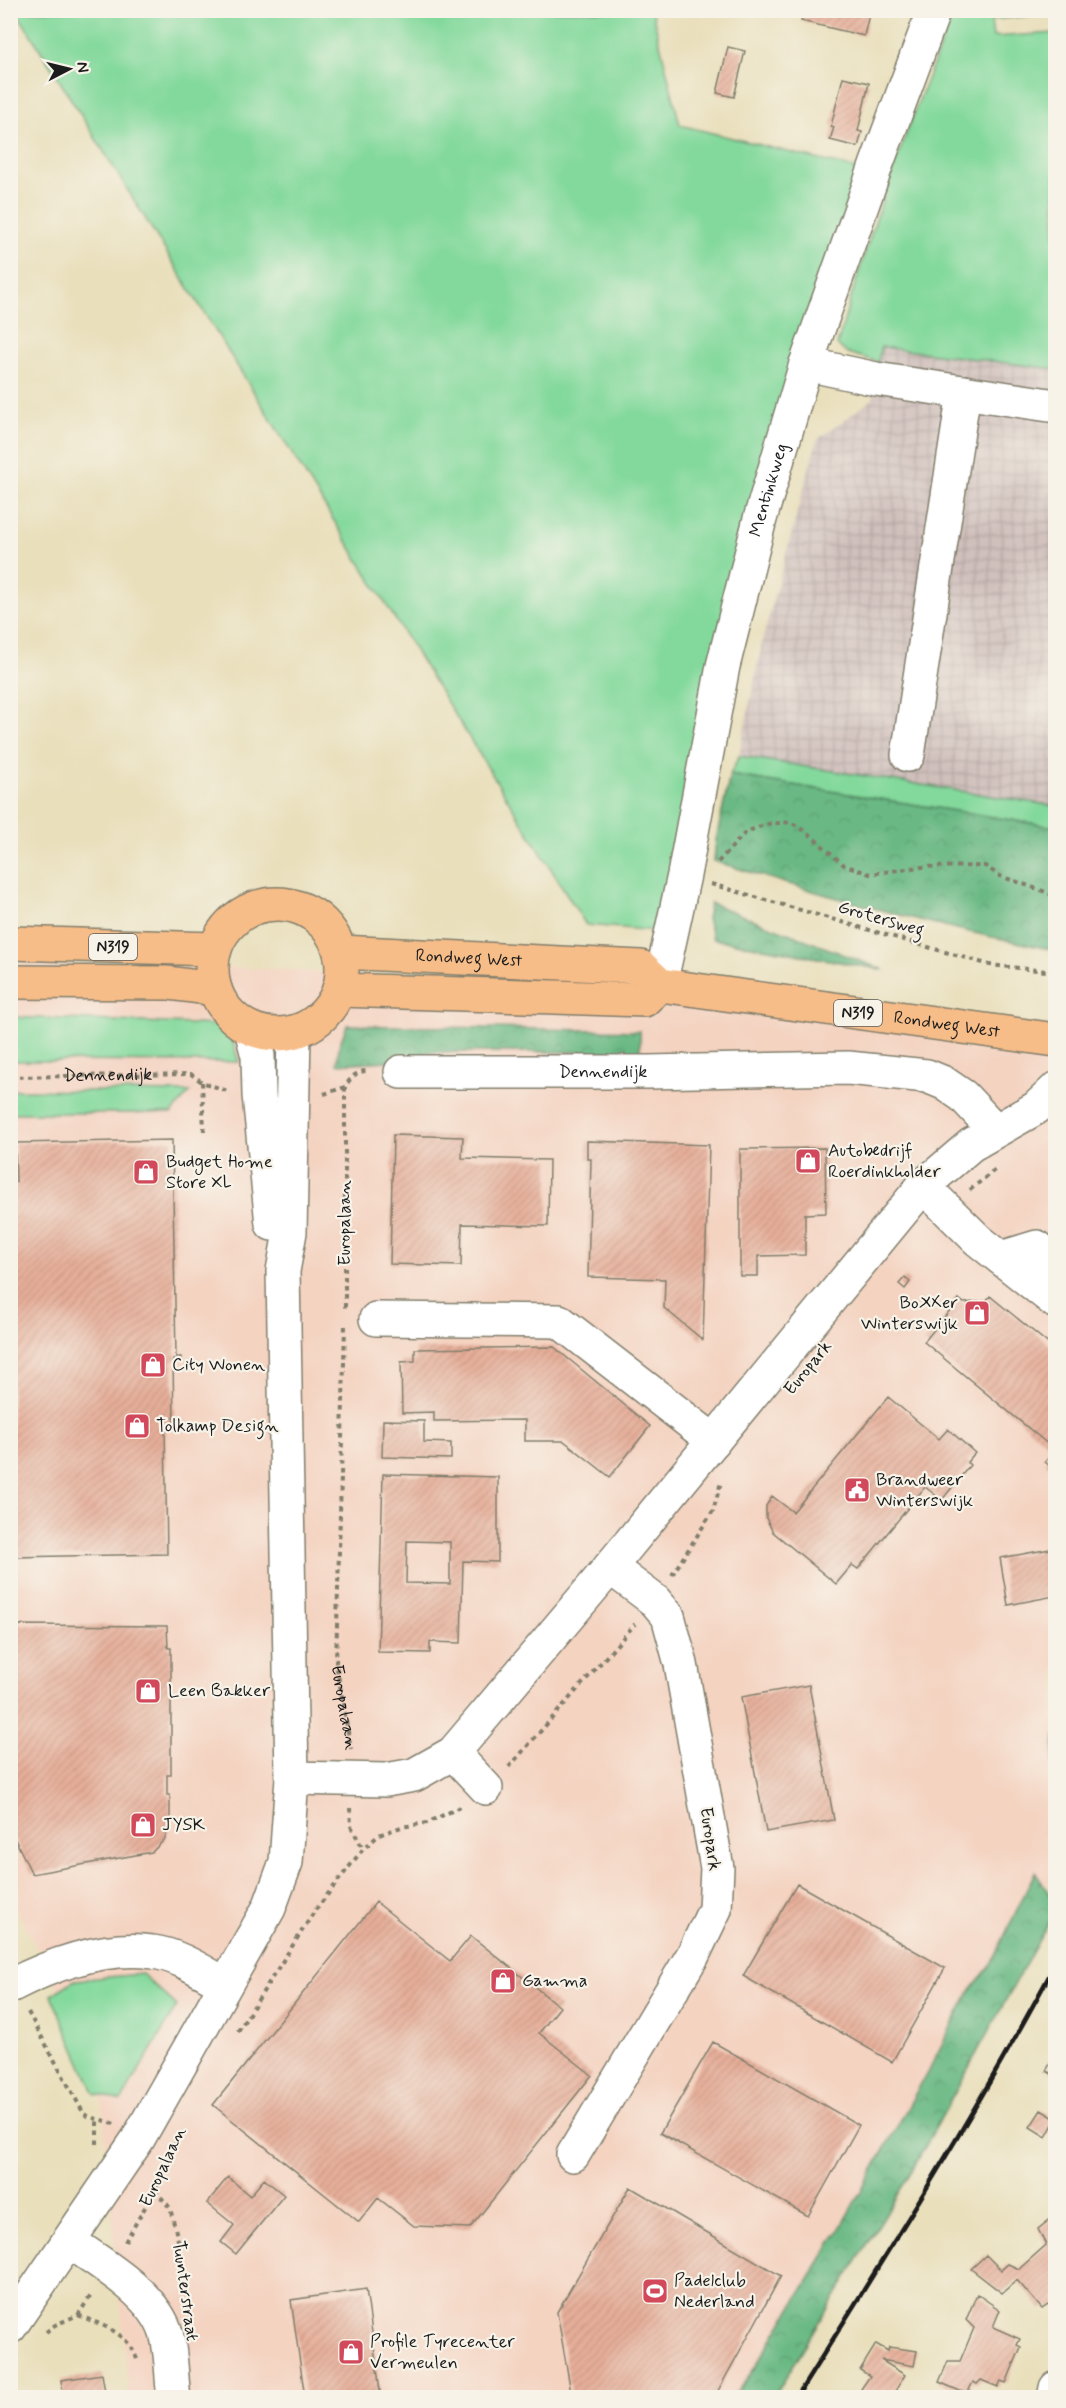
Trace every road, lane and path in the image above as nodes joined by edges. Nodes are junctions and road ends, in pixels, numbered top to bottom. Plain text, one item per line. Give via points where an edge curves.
1 (934, 10) edge
2 (806, 364) junction
3 (964, 392) junction
4 (1056, 406) edge
5 (908, 755) dead end
6 (716, 864) dead end
7 (701, 880) dead end
8 (1056, 897) edge
9 (10, 943) edge
10 (215, 949) junction
11 (341, 952) junction
12 (1056, 972) edge
13 (10, 982) edge
14 (660, 985) junction
15 (215, 989) junction
16 (340, 990) junction
17 (251, 1029) junction
18 (294, 1033) junction
19 (1056, 1040) edge
20 (401, 1072) joint
21 (10, 1077) edge
22 (202, 1082) junction
23 (345, 1087) junction
24 (1056, 1089) edge
25 (259, 1095) junction
26 (292, 1095) junction
27 (995, 1130) junction
28 (204, 1131) dead end
29 (998, 1167) dead end
30 (923, 1186) junction
31 (945, 1210) junction
32 (1049, 1252) edge
33 (1001, 1258) junction
34 (283, 1271) junction
35 (1056, 1302) edge
36 (376, 1319) dead end
37 (714, 1441) junction
38 (722, 1480) dead end
39 (610, 1567) junction
40 (655, 1601) junction
41 (453, 1753) junction
42 (292, 1778) junction
43 (351, 1780) junction
44 (486, 1788) junction
45 (363, 1849) junction
46 (225, 1984) junction
47 (12, 1985) edge
48 (232, 2040) dead end
49 (182, 2129) dead end
50 (138, 2139) junction
51 (573, 2155) dead end
52 (168, 2162) junction
53 (155, 2190) junction
54 (70, 2242) junction
55 (110, 2269) junction
56 (187, 2307) dead end
57 (10, 2327) edge
58 (140, 2366) dead end
59 (1056, 2388) edge
60 (174, 2397) edge
61 (1054, 2397) edge

1 - 2 street, Mentinkweg
2 - 3 street
2 - 14 street, Mentinkweg via 760,519 723,666
3 - 4 street
3 - 5 street
6 - 8 path via 746,832 766,824 791,822 844,865 870,874 920,867 985,866 1000,876
7 - 12 path, Grotersweg via 990,965
9 - 10 main road, N319
10 - 11 main road via 225,930 240,915 258,906 279,903 300,907 318,917
10 - 15 main road
11 - 14 main road, Rondweg West via 641,967
11 - 16 main road
13 - 15 main road, N319 via 168,983
14 - 16 main road, Rondweg West via 644,999
14 - 19 main road, Rondweg West / N319
15 - 17 main road via 223,1006
16 - 18 main road via 330,1009 314,1024
17 - 18 main road via 275,1035
17 - 25 street, Europalaan via 258,1056
18 - 26 street, Europalaan
20 - 23 path via 363,1070 351,1076
20 - 27 street, Dennendijk via 848,1068 927,1076 944,1083 963,1096
21 - 22 path, Dennendijk via 191,1074
22 - 25 path, Dennendijk via 240,1095
22 - 28 path
23 - 26 path via 324,1094
23 - 43 path, Europalaan via 345,1319 336,1663 351,1739
24 - 27 street via 1036,1108
25 - 34 street, Europalaan via 274,1235
26 - 34 street, Europalaan via 290,1232
27 - 30 street
29 - 31 path
30 - 31 street
30 - 37 street
31 - 33 street
32 - 33 street
33 - 35 street
34 - 42 street, Europalaan
36 - 37 street via 559,1321
37 - 39 street
38 - 40 path via 713,1511
39 - 40 street, Europark
39 - 41 street
40 - 44 path via 511,1765
40 - 51 street, Europark via 668,1616 681,1664 717,1868 715,1909 693,1955
41 - 43 street via 414,1775
41 - 44 street
42 - 43 street
42 - 46 street, Europalaan via 286,1862 269,1908
43 - 45 path, Europalaan via 351,1826
44 - 45 path via 470,1802 427,1823 379,1834
45 - 48 path via 314,1912
46 - 47 street via 154,1952 112,1951 58,1964
46 - 50 street, Europalaan
47 - 50 path via 84,2114
49 - 52 path, Europalaan
50 - 52 path
50 - 54 street, Europalaan
52 - 53 path, Europalaan
53 - 55 path, Europalaan
53 - 56 path, Tuunterstraat via 170,2208
54 - 55 street, Tuunterstraat
54 - 57 street, Europalaan
55 - 58 path, Europalaan via 78,2315 115,2331 133,2347
55 - 60 street, Tuunterstraat via 148,2302 166,2332
59 - 61 street

